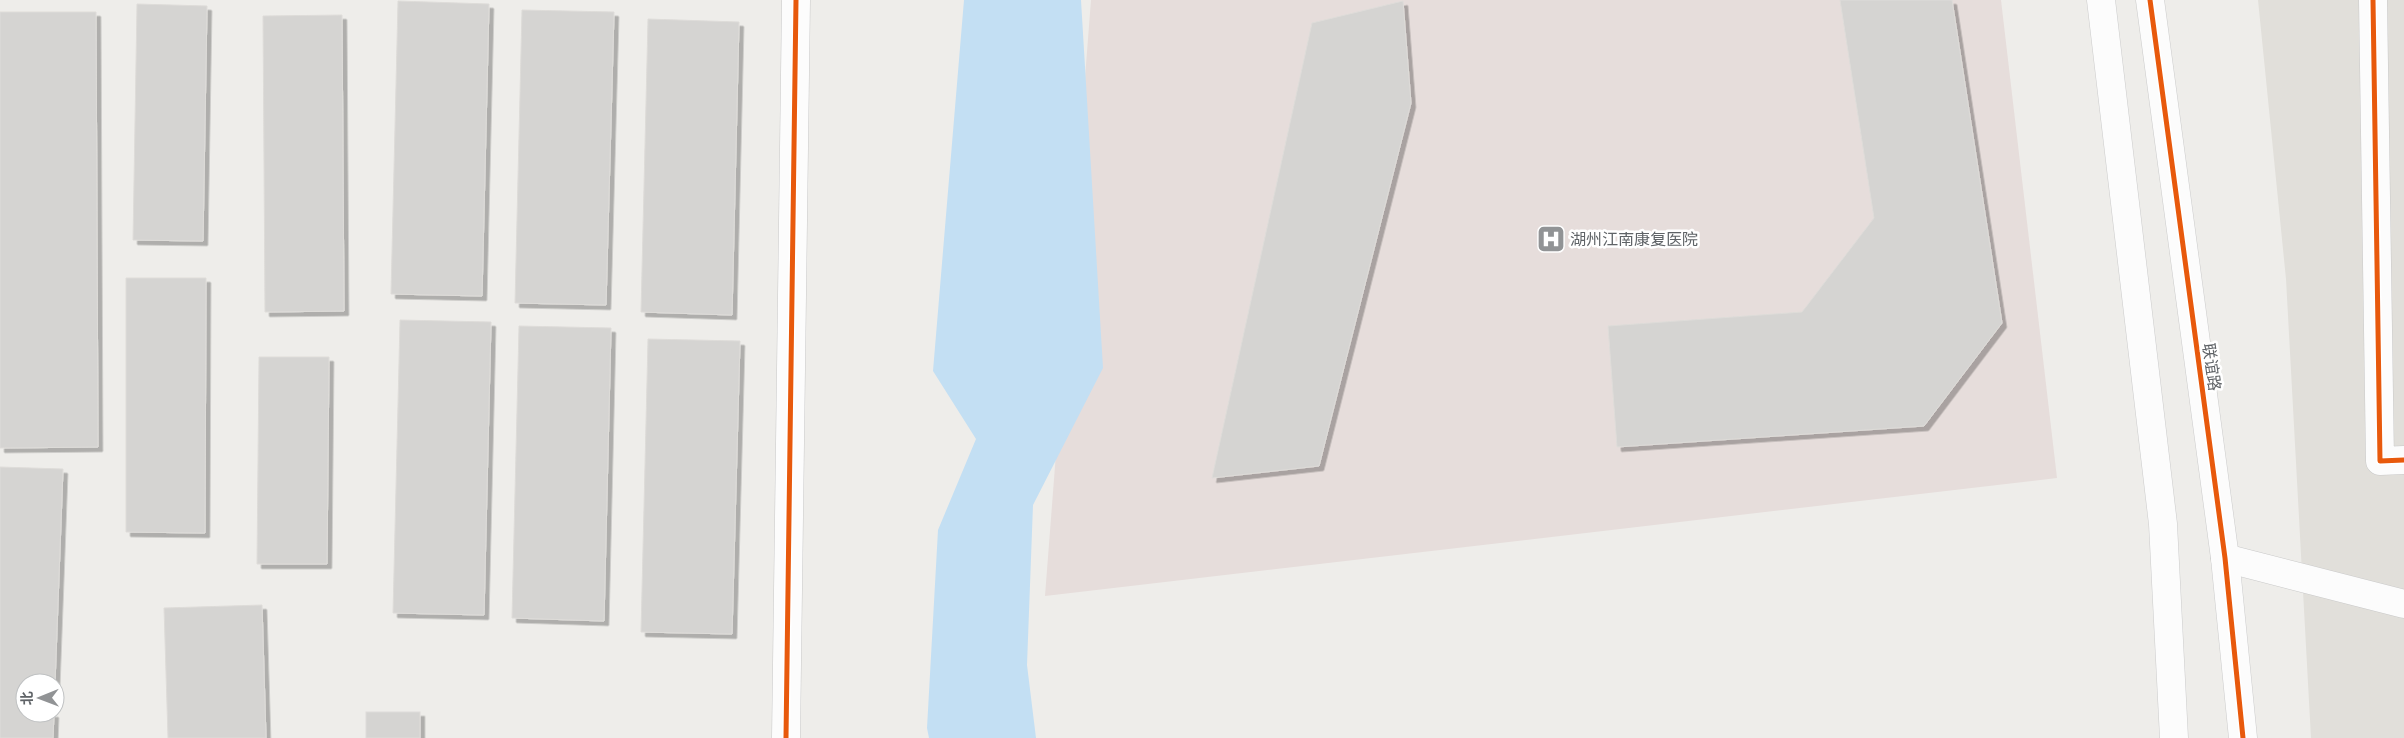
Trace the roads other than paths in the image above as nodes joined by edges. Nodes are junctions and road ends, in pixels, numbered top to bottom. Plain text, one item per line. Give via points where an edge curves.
1 (796, 0) edge
2 (2101, 0) edge
3 (2150, 0) edge
4 (2373, 0) edge
5 (2404, 460) edge
6 (2225, 558) junction
7 (2404, 604) edge
8 (786, 738) edge
9 (2174, 738) edge
10 (2243, 738) edge

1 - 8 street
2 - 9 street via 2163,524
3 - 6 street, 联谊路
4 - 5 street via 2380,460
6 - 7 street
6 - 10 street, 联谊路

